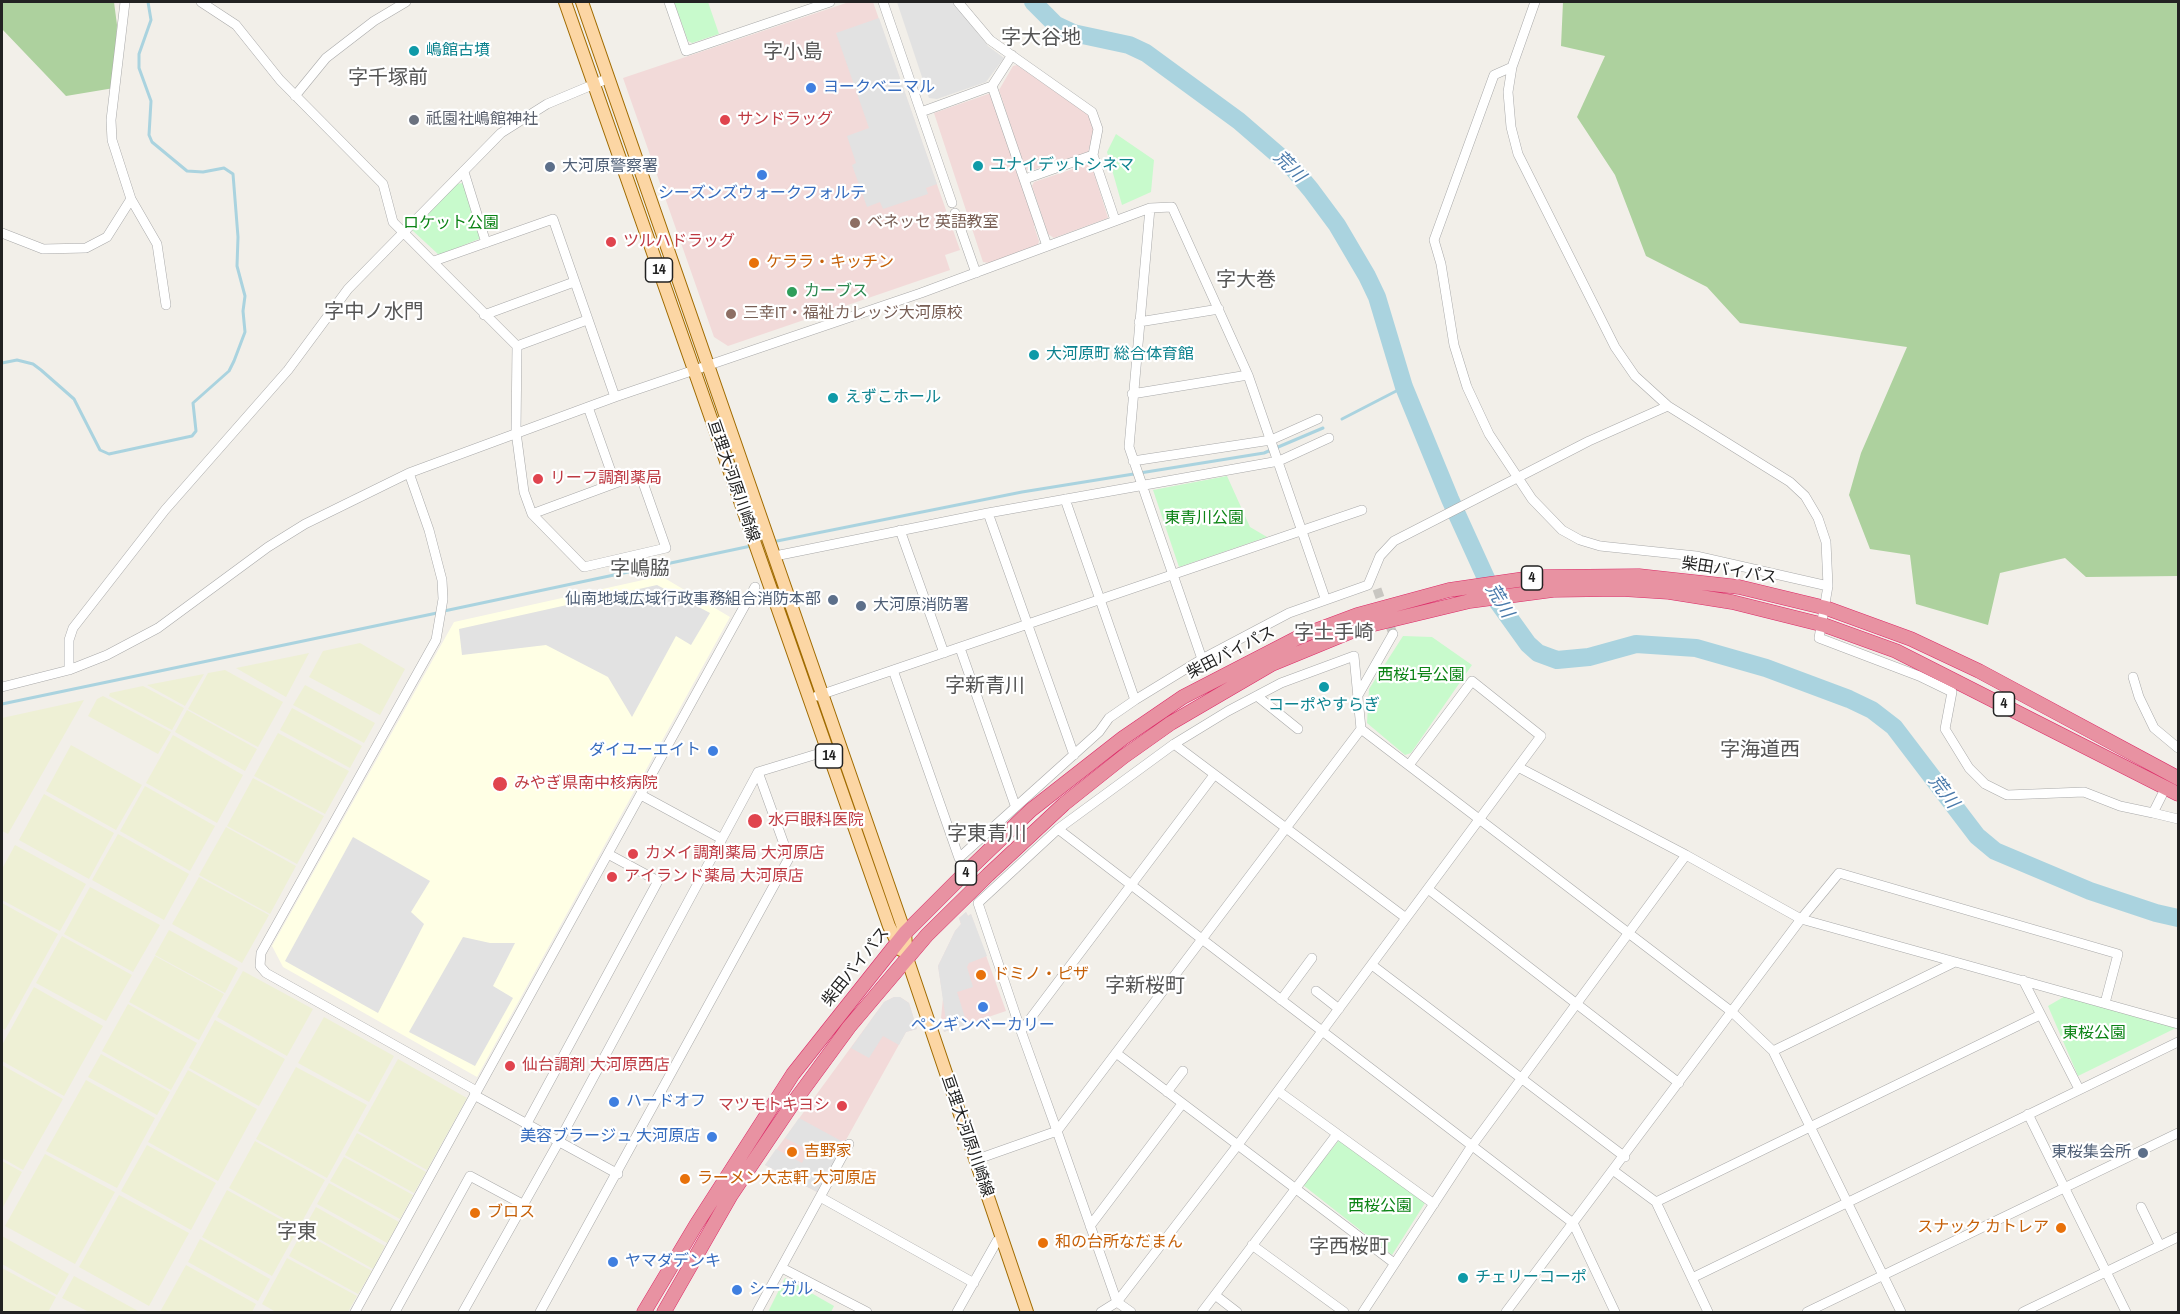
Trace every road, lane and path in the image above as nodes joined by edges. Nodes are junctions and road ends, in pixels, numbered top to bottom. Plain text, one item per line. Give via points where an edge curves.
1 (125, 2) edge
2 (201, 2) edge
3 (406, 2) edge
4 (565, 2) edge
5 (582, 2) edge
6 (669, 2) edge
7 (795, 2) edge
8 (830, 2) edge
9 (883, 2) edge
10 (958, 2) edge
11 (1535, 2) edge
12 (799, 12) junction
13 (1012, 54) junction
14 (1512, 67) junction
15 (609, 78) junction
16 (596, 82) junction
17 (992, 86) junction
18 (295, 96) junction
19 (921, 112) junction
20 (1093, 155) junction
21 (464, 172) junction
22 (1025, 179) junction
23 (131, 199) junction
24 (952, 203) dead end
25 (1150, 208) junction
26 (956, 213) dead end
27 (1115, 220) junction
28 (404, 232) junction
29 (2, 233) edge
30 (486, 243) junction
31 (1047, 246) junction
32 (434, 261) junction
33 (976, 273) junction
34 (574, 282) junction
35 (166, 305) dead end
36 (1219, 309) junction
37 (484, 315) junction
38 (587, 320) junction
39 (1139, 322) junction
40 (516, 346) junction
41 (709, 365) junction
42 (694, 370) junction
43 (1248, 375) junction
44 (1132, 394) junction
45 (615, 397) junction
46 (1668, 406) junction
47 (588, 407) junction
48 (1318, 419) dead end
49 (516, 432) junction
50 (1329, 438) dead end
51 (1272, 442) junction
52 (1278, 459) junction
53 (1134, 464) junction
54 (410, 473) junction
55 (1518, 478) junction
56 (1140, 482) junction
57 (615, 483) junction
58 (1065, 499) junction
59 (1362, 510) dead end
60 (988, 513) junction
61 (532, 514) junction
62 (900, 530) junction
63 (1302, 530) junction
64 (771, 546) junction
65 (1173, 574) junction
66 (1828, 586) junction
67 (755, 587) dead end
68 (1325, 598) junction
69 (1099, 600) junction
70 (1826, 608) junction
71 (1028, 624) junction
72 (1824, 625) junction
73 (1393, 634) dead end
74 (960, 648) junction
75 (808, 652) junction
76 (944, 653) junction
77 (794, 656) junction
78 (1202, 658) junction
79 (69, 670) junction
80 (893, 670) junction
81 (2133, 677) dead end
82 (2, 687) edge
83 (823, 694) junction
84 (1257, 696) junction
85 (1357, 697) junction
86 (809, 699) junction
87 (1135, 700) junction
88 (1298, 729) dead end
89 (1361, 729) junction
90 (1174, 744) junction
91 (2178, 748) edge
92 (827, 751) junction
93 (1074, 755) junction
94 (1408, 765) junction
95 (1518, 767) junction
96 (758, 772) junction
97 (1214, 775) junction
98 (2178, 778) edge
99 (2172, 790) edge
100 (641, 795) junction
101 (1015, 805) junction
102 (2153, 813) junction
103 (1480, 819) junction
104 (2178, 819) edge
105 (1286, 828) junction
106 (1058, 829) junction
107 (722, 839) junction
108 (608, 854) junction
109 (1686, 855) junction
110 (1130, 884) junction
111 (1428, 889) junction
112 (1406, 918) junction
113 (1801, 919) junction
114 (1629, 932) junction
115 (900, 938) junction
116 (1202, 939) junction
117 (907, 958) junction
118 (1312, 958) dead end
119 (1955, 962) junction
120 (1372, 965) junction
121 (2024, 980) junction
122 (1316, 991) dead end
123 (1281, 1000) junction
124 (2105, 1003) junction
125 (1576, 1004) junction
126 (1339, 1009) junction
127 (1732, 1012) junction
128 (2040, 1016) junction
129 (2178, 1024) edge
130 (1021, 1031) junction
131 (1322, 1032) junction
132 (2178, 1042) edge
133 (1773, 1051) junction
134 (1116, 1053) junction
135 (1183, 1071) dead end
136 (1521, 1078) junction
137 (1679, 1083) junction
138 (2079, 1089) junction
139 (1278, 1091) junction
140 (1167, 1092) junction
141 (476, 1096) junction
142 (1182, 1104) junction
143 (2028, 1114) junction
144 (526, 1125) junction
145 (1810, 1127) junction
146 (1058, 1131) junction
147 (2178, 1133) edge
148 (1337, 1134) junction
149 (558, 1143) junction
150 (849, 1144) dead end
151 (1237, 1146) junction
152 (1471, 1147) junction
153 (1625, 1157) junction
154 (975, 1160) junction
155 (1614, 1171) junction
156 (618, 1174) junction
157 (1296, 1188) junction
158 (2065, 1188) junction
159 (820, 1197) junction
160 (1656, 1202) junction
161 (1847, 1202) junction
162 (524, 1204) junction
163 (1434, 1204) junction
164 (2141, 1207) dead end
165 (1573, 1223) junction
166 (1090, 1226) junction
167 (2178, 1237) edge
168 (1002, 1239) junction
169 (1252, 1245) junction
170 (2160, 1246) junction
171 (1394, 1263) junction
172 (782, 1268) junction
173 (2107, 1272) junction
174 (1883, 1276) junction
175 (1692, 1278) junction
176 (974, 1283) junction
177 (1215, 1295) junction
178 (1117, 1302) junction
179 (1511, 1310) edge
180 (355, 1312) edge
181 (395, 1312) edge
182 (463, 1312) edge
183 (540, 1312) edge
184 (644, 1312) edge
185 (664, 1312) edge
186 (757, 1312) edge
187 (867, 1312) edge
188 (957, 1312) edge
189 (1027, 1312) edge
190 (1101, 1312) edge
191 (1131, 1312) edge
192 (1202, 1312) edge
193 (1237, 1312) edge
194 (1344, 1312) edge
195 (1363, 1312) edge
196 (1614, 1312) edge
197 (1708, 1312) edge
198 (1807, 1312) edge
199 (1901, 1312) edge
200 (2023, 1312) edge
201 (2126, 1312) edge

1 - 23 street via 111,120 112,140
2 - 18 street via 236,25
3 - 18 street via 326,58
4 - 16 main road, 亘理大河原川崎線 / 14
5 - 15 main road, 亘理大河原川崎線 / 14
6 - 12 street via 686,51
7 - 12 street
8 - 12 street
9 - 19 street
10 - 13 street via 990,40
11 - 14 street
13 - 17 street
13 - 20 street via 1092,112 1098,129
14 - 46 street via 1508,92 1518,154 1615,347 1635,376
14 - 55 street via 1494,75 1434,240 1454,345 1467,387 1489,434
15 - 16 street
15 - 41 main road, 亘理大河原川崎線 / 14
16 - 21 street via 547,104 501,133
16 - 42 main road, 亘理大河原川崎線 / 14
17 - 19 street
17 - 22 street
18 - 28 street via 383,184 393,222
19 - 24 street
20 - 22 street
20 - 27 street
21 - 28 street
21 - 30 street
22 - 31 street
23 - 29 street via 107,237 86,248 43,249
23 - 35 street via 158,244
25 - 27 street
25 - 36 street via 1172,207
25 - 39 street
26 - 33 street
27 - 31 street
28 - 32 street
28 - 79 street via 348,289 288,370 165,510 73,628
30 - 32 street
30 - 34 street via 553,219
31 - 33 street
32 - 37 street
33 - 41 street
34 - 37 street
34 - 38 street
36 - 39 street
36 - 43 street
37 - 40 street
38 - 40 street
38 - 45 street
39 - 44 street
40 - 49 street
41 - 42 street
41 - 64 main road, 亘理大河原川崎線 / 14
42 - 45 street
42 - 77 main road, 亘理大河原川崎線 / 14
43 - 44 street
43 - 51 street
44 - 53 street via 1129,447
45 - 47 street
46 - 55 street
46 - 66 street via 1790,482 1805,496 1826,542
47 - 49 street
47 - 57 street
48 - 51 street
49 - 54 street
49 - 61 street via 524,492
50 - 52 street
51 - 52 street
51 - 53 street
52 - 56 street
52 - 63 street
53 - 56 street
54 - 79 street via 305,524 158,628
54 - 141 street via 437,558 443,599 436,640 259,960 266,973 473,1089
55 - 66 street via 1562,530 1581,540 1600,546 1706,558
55 - 68 street via 1394,542 1380,556 1373,587
56 - 58 street
56 - 65 street
57 - 61 street
57 - 61 street via 640,474 666,548 584,567
58 - 60 street
58 - 69 street
59 - 63 street
60 - 62 street
60 - 71 street
62 - 64 street
62 - 76 street
63 - 65 street
63 - 68 street
64 - 75 main road, 亘理大河原川崎線 / 14
65 - 69 street
65 - 78 street
66 - 70 street
67 - 100 street
68 - 78 street
69 - 71 street
69 - 87 street
70 - 72 street
70 - 98 highway, 柴田バイパス / 4 via 1911,639 1979,671
70 - 115 highway, 柴田バイパス / 4 via 1739,587 1639,576 1538,577 1427,595 1357,615 1301,636 1183,697 1123,738 1031,810
71 - 74 street
71 - 93 street
72 - 99 highway, 柴田バイパス / 4 via 1896,651
72 - 102 street via 1819,638 1919,676 1952,693 1945,729 1969,768 1985,784 2007,795 2084,792
72 - 117 highway, 柴田バイパス / 4 via 1732,602 1621,589 1553,590 1503,596 1362,627 1312,646 1226,689 1123,757 1031,833
73 - 85 street
74 - 76 street
74 - 101 street
75 - 77 street
75 - 83 main road, 亘理大河原川崎線 / 14
76 - 80 street
77 - 86 main road, 亘理大河原川崎線 / 14
78 - 87 street
79 - 82 street
80 - 83 street
80 - 101 street via 959,858
81 - 91 street via 2154,728
83 - 86 street
83 - 115 main road, 亘理大河原川崎線 / 14
84 - 85 street via 1354,656
84 - 88 street
84 - 90 street
85 - 89 street
86 - 92 main road, 亘理大河原川崎線 / 14
87 - 93 street via 1109,718
89 - 94 street
89 - 105 street
90 - 97 street
90 - 106 street
92 - 96 street
92 - 115 main road, 亘理大河原川崎線 / 14
93 - 101 street
94 - 95 street via 1472,681 1541,736
94 - 103 street
95 - 103 street
95 - 109 street
96 - 107 street
96 - 156 street via 789,858
97 - 105 street
97 - 110 street
99 - 102 street
100 - 107 street
100 - 108 street
102 - 104 street
103 - 111 street
103 - 114 street
105 - 112 street
105 - 116 street
106 - 110 street
106 - 130 street via 978,903
107 - 149 street
108 - 141 street
108 - 144 street via 658,881
109 - 113 street
109 - 114 street
110 - 116 street
110 - 130 street
111 - 112 street
111 - 125 street
112 - 120 street
113 - 119 street
113 - 124 street via 1839,873 2118,954
113 - 127 street
114 - 125 street
114 - 127 street
115 - 117 main road, 亘理大河原川崎線 / 14
115 - 184 highway, 柴田バイパス / 4 via 793,1074
116 - 123 street
116 - 134 street
117 - 154 main road, 亘理大河原川崎線 / 14
117 - 185 highway, 柴田バイパス / 4 via 849,1027 791,1106 706,1237
118 - 123 street
119 - 121 street
119 - 133 street
120 - 126 street
120 - 136 street
121 - 124 street
121 - 128 street
122 - 126 street
123 - 131 street
124 - 129 street
125 - 136 street
125 - 137 street
126 - 131 street
127 - 133 street
127 - 137 street
128 - 138 street
128 - 145 street
130 - 146 street
131 - 139 street
131 - 152 street
132 - 138 street
133 - 145 street
134 - 140 street
134 - 146 street
135 - 140 street
136 - 152 street
136 - 153 street
137 - 153 street
138 - 143 street
139 - 148 street
139 - 151 street
140 - 142 street
141 - 144 street
141 - 180 street
142 - 151 street
142 - 166 street
143 - 158 street
143 - 161 street
144 - 149 street
145 - 160 street
145 - 161 street
146 - 154 street
146 - 166 street
147 - 158 street
148 - 157 street
148 - 163 street
149 - 156 street
149 - 162 street
150 - 159 street
151 - 157 street
151 - 178 street
152 - 163 street
152 - 165 street
153 - 155 street
154 - 168 main road, 亘理大河原川崎線 / 14
155 - 160 street
155 - 165 street
156 - 183 street
157 - 169 street
157 - 171 street
158 - 173 street
158 - 174 street
159 - 172 street
159 - 176 street
160 - 175 street
161 - 174 street
161 - 175 street
162 - 181 street via 470,1176
162 - 182 street
163 - 171 street
164 - 170 street
165 - 179 street
165 - 196 street
166 - 178 street
167 - 170 street
168 - 176 street via 997,1241
168 - 189 main road, 亘理大河原川崎線 / 14
169 - 177 street
169 - 194 street
170 - 173 street
171 - 195 street
172 - 186 street
172 - 187 street
173 - 200 street
173 - 201 street
174 - 198 street
174 - 199 street
175 - 197 street
176 - 188 street
177 - 192 street
177 - 193 street
178 - 190 street
178 - 191 street

